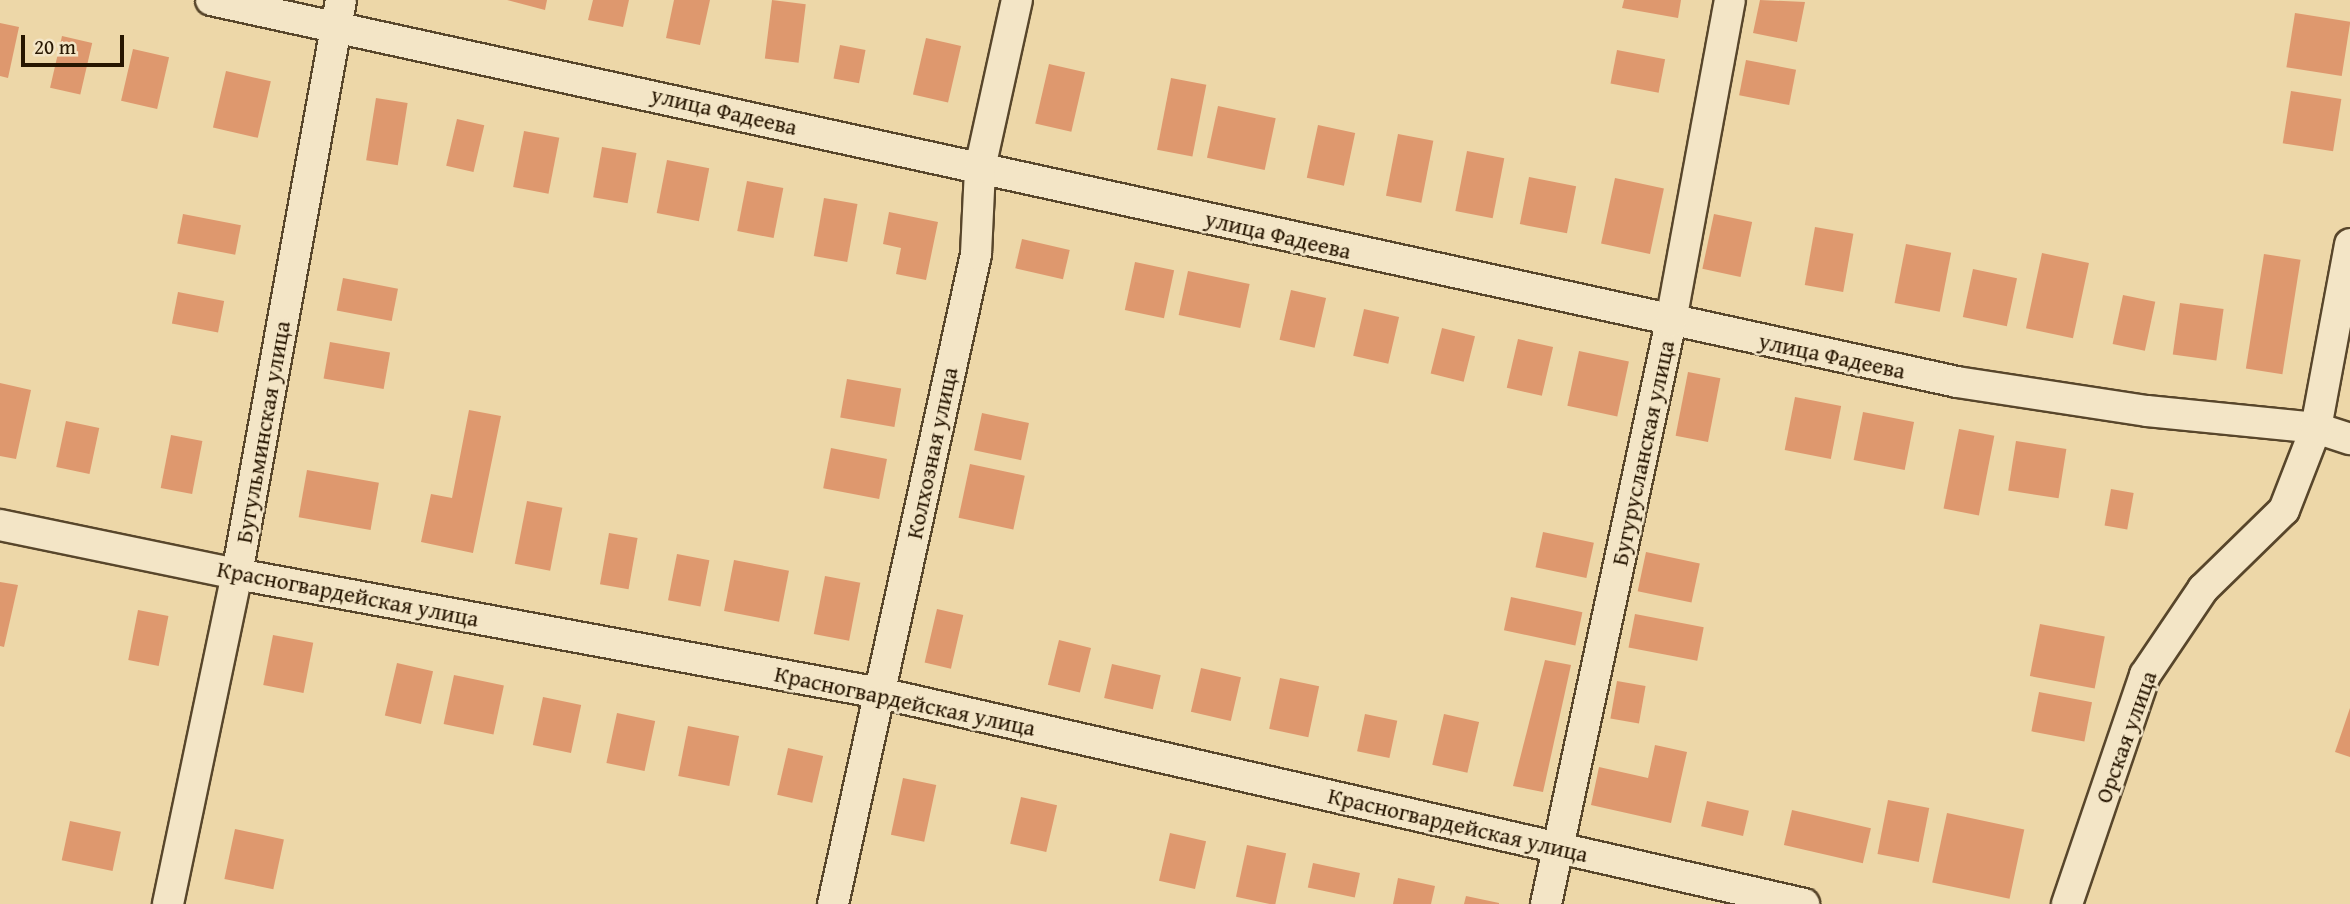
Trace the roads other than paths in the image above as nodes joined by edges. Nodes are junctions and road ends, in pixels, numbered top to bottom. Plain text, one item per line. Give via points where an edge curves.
1 (211, 0) edge
2 (1017, 0) edge
3 (1730, 0) edge
4 (338, 12) edge
5 (980, 168) junction
6 (2350, 244) edge
7 (1671, 321) junction
8 (2315, 428) junction
9 (2350, 439) edge
10 (0, 524) edge
11 (237, 574) junction
12 (880, 693) junction
13 (1558, 848) junction
14 (168, 904) edge
15 (833, 904) edge
16 (1546, 904) edge
17 (1804, 904) edge
18 (2067, 904) edge

1 - 4 street, улица Фадеева
2 - 5 street, Колхозная улица
3 - 7 street, Бугурусланская улица
4 - 5 street, улица Фадеева
4 - 11 street, Бугульминская улица
5 - 7 street, улица Фадеева
5 - 12 street, Колхозная улица via 976,254
6 - 8 street, Орская улица
7 - 8 street, улица Фадеева via 1957,382 2147,411
7 - 13 street, Бугурусланская улица
8 - 9 street, улица Фадеева
8 - 18 street, Орская улица via 2284,510 2203,589 2145,675
10 - 11 street, Красногвардейская улица
11 - 12 street, Красногвардейская улица
11 - 14 street, Бугульминская улица
12 - 13 street, Красногвардейская улица
12 - 15 street, Колхозная улица
13 - 16 street, Бугурусланская улица
13 - 17 street, Красногвардейская улица

